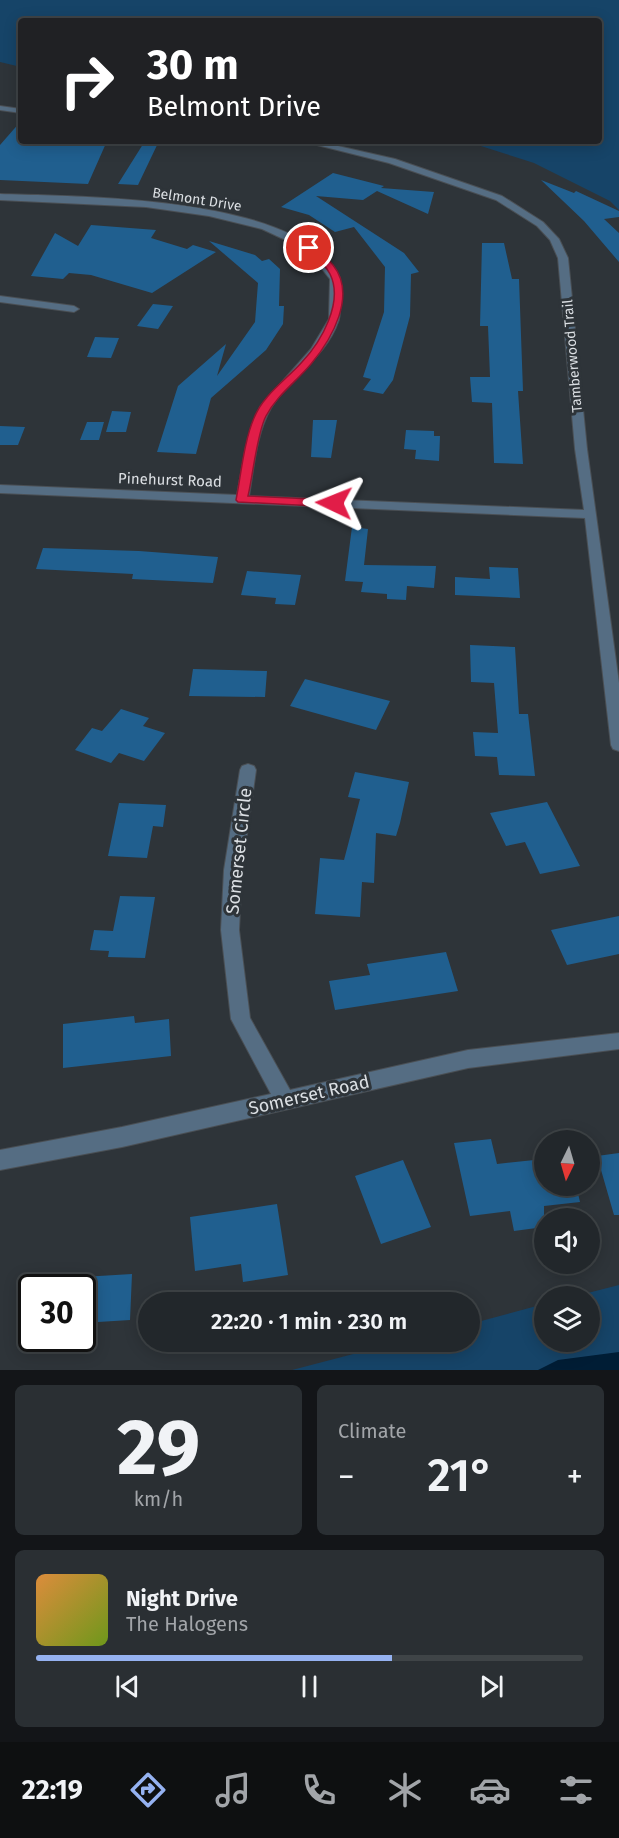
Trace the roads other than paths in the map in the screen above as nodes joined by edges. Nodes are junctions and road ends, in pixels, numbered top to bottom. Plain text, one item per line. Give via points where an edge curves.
1 (0, 108) edge
2 (17, 111) edge
3 (0, 119) edge
4 (318, 144) edge
5 (0, 197) edge
6 (0, 299) edge
7 (74, 309) dead end
8 (0, 489) edge
9 (242, 500) junction
10 (591, 513) junction
11 (619, 745) edge
12 (248, 770) dead end
13 (619, 1041) edge
14 (285, 1101) junction
15 (0, 1160) edge

1 - 2 street
2 - 3 street
4 - 10 street, Tamberwood Trail via 392,161 500,198 540,224 554,239 563,258
5 - 9 street, Belmont Drive via 201,211 273,229 320,255 334,274 339,293 335,318 308,362 273,397 259,418
6 - 7 street
8 - 9 street, Pinehurst Road
9 - 10 street, Pinehurst Road
10 - 11 street, Tamberwood Trail
12 - 14 street, Somerset Circle via 233,870 230,930 241,1019
13 - 14 street, Somerset Road via 468,1059
14 - 15 street, Somerset Road

